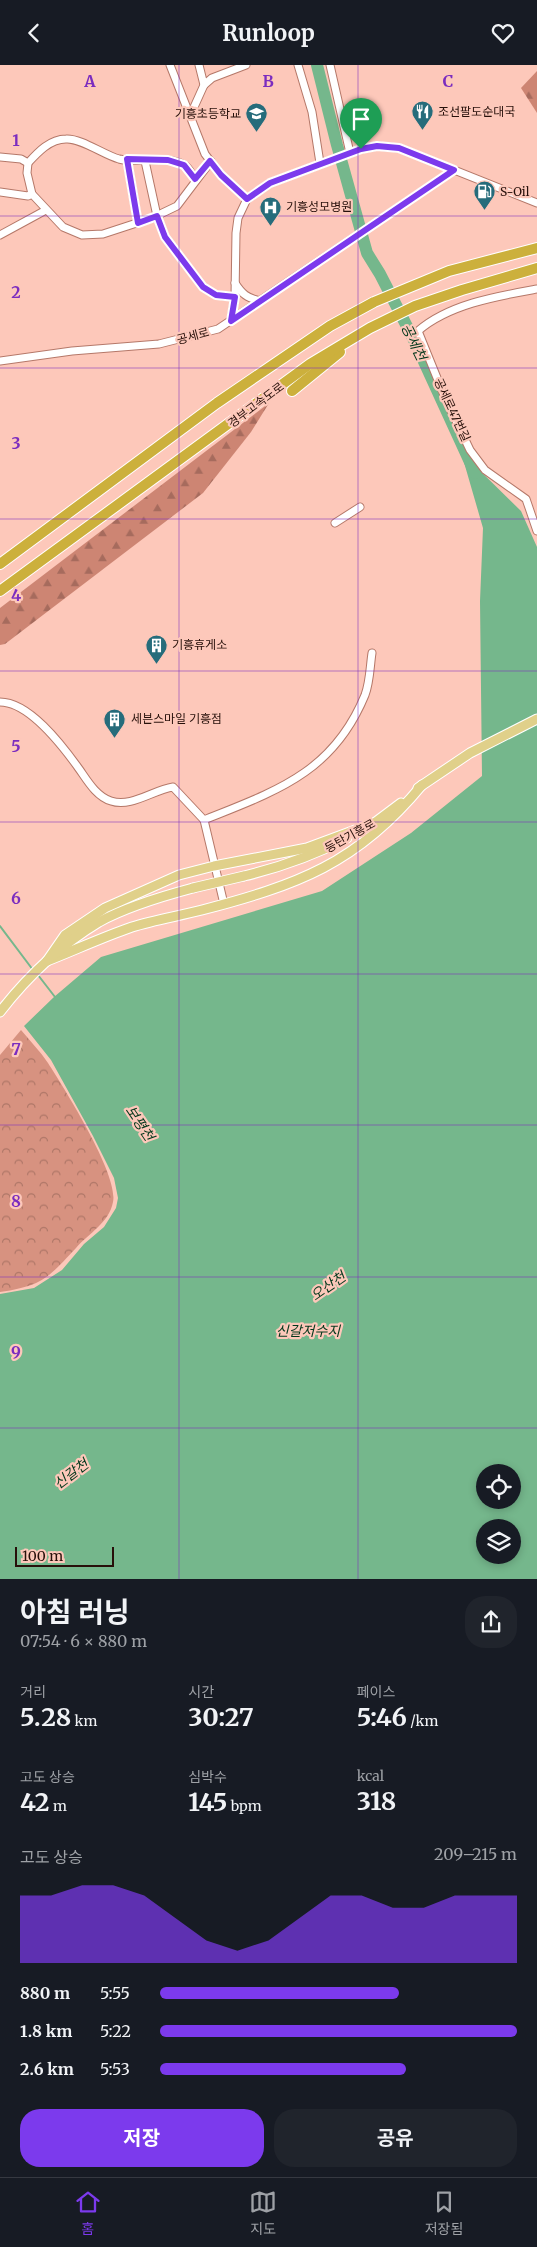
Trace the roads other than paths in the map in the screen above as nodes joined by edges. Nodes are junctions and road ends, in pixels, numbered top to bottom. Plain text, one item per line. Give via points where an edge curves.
1 (170, 65) edge
2 (199, 65) edge
3 (246, 65) edge
4 (298, 65) edge
5 (330, 65) edge
6 (204, 85) junction
7 (190, 116) junction
8 (350, 153) junction
9 (0, 157) edge
10 (127, 159) junction
11 (145, 161) junction
12 (210, 161) junction
13 (324, 162) junction
14 (28, 163) junction
15 (454, 170) junction
16 (195, 179) junction
17 (0, 192) edge
18 (32, 194) junction
19 (247, 199) junction
20 (537, 203) edge
21 (46, 210) junction
22 (157, 216) junction
23 (138, 223) junction
24 (0, 235) edge
25 (537, 249) edge
26 (537, 268) edge
27 (235, 283) junction
28 (537, 289) edge
29 (235, 297) junction
30 (260, 301) junction
31 (231, 321) junction
32 (370, 328) junction
33 (0, 361) edge
34 (292, 391) dead end
35 (360, 507) dead end
36 (335, 523) dead end
37 (537, 531) edge
38 (0, 564) edge
39 (0, 591) edge
40 (372, 653) dead end
41 (0, 702) edge
42 (537, 719) edge
43 (422, 785) junction
44 (204, 820) junction
45 (377, 822) junction
46 (214, 866) junction
47 (224, 904) junction
48 (44, 963) junction
49 (2, 1009) edge

1 - 7 street
2 - 6 street
3 - 6 street via 212,78
4 - 13 street
5 - 8 street
6 - 7 street
7 - 12 street
8 - 13 street
8 - 15 street via 377,146 399,148
9 - 14 street
10 - 11 street
10 - 14 street via 73,139 64,139 38,151
10 - 23 street
11 - 16 street via 168,160 184,165
11 - 22 street
12 - 16 street
12 - 19 street
13 - 19 street via 270,183
14 - 18 street
15 - 20 street
15 - 30 street, 공세로
16 - 22 street via 177,205
17 - 18 street
18 - 21 street
19 - 27 street via 238,218
21 - 23 street via 63,227 82,235 103,234
21 - 24 street
22 - 23 street
22 - 29 street via 165,237 203,287 216,295
25 - 38 highway, 경부고속도로 via 449,271 374,302 330,326 217,403
26 - 32 highway, 경부고속도로 via 462,289
27 - 29 street
27 - 30 street via 249,299
28 - 37 street, 공세로47번길 via 459,308 432,319 418,331 470,450 485,470 526,499
29 - 31 street
30 - 31 street, 공세로
31 - 33 street, 공세로 via 218,329 159,344
32 - 34 highway
32 - 39 highway, 경부고속도로 via 310,364
35 - 36 street
40 - 44 street via 365,693 343,735 318,764 297,779 259,798
41 - 44 street via 30,712 69,755 98,794 111,801 127,802 173,787
42 - 43 main road, 동탄기흥로 via 490,741
43 - 45 main road, 동탄기흥로
43 - 47 main road via 405,806 367,841 332,865 272,890
44 - 46 street
45 - 46 main road via 307,848
45 - 48 main road, 동탄기흥로, bridge via 318,854 286,866 164,896 100,922
46 - 47 street
46 - 48 main road via 178,875 105,908 65,935
47 - 48 main road via 132,927
48 - 49 main road

